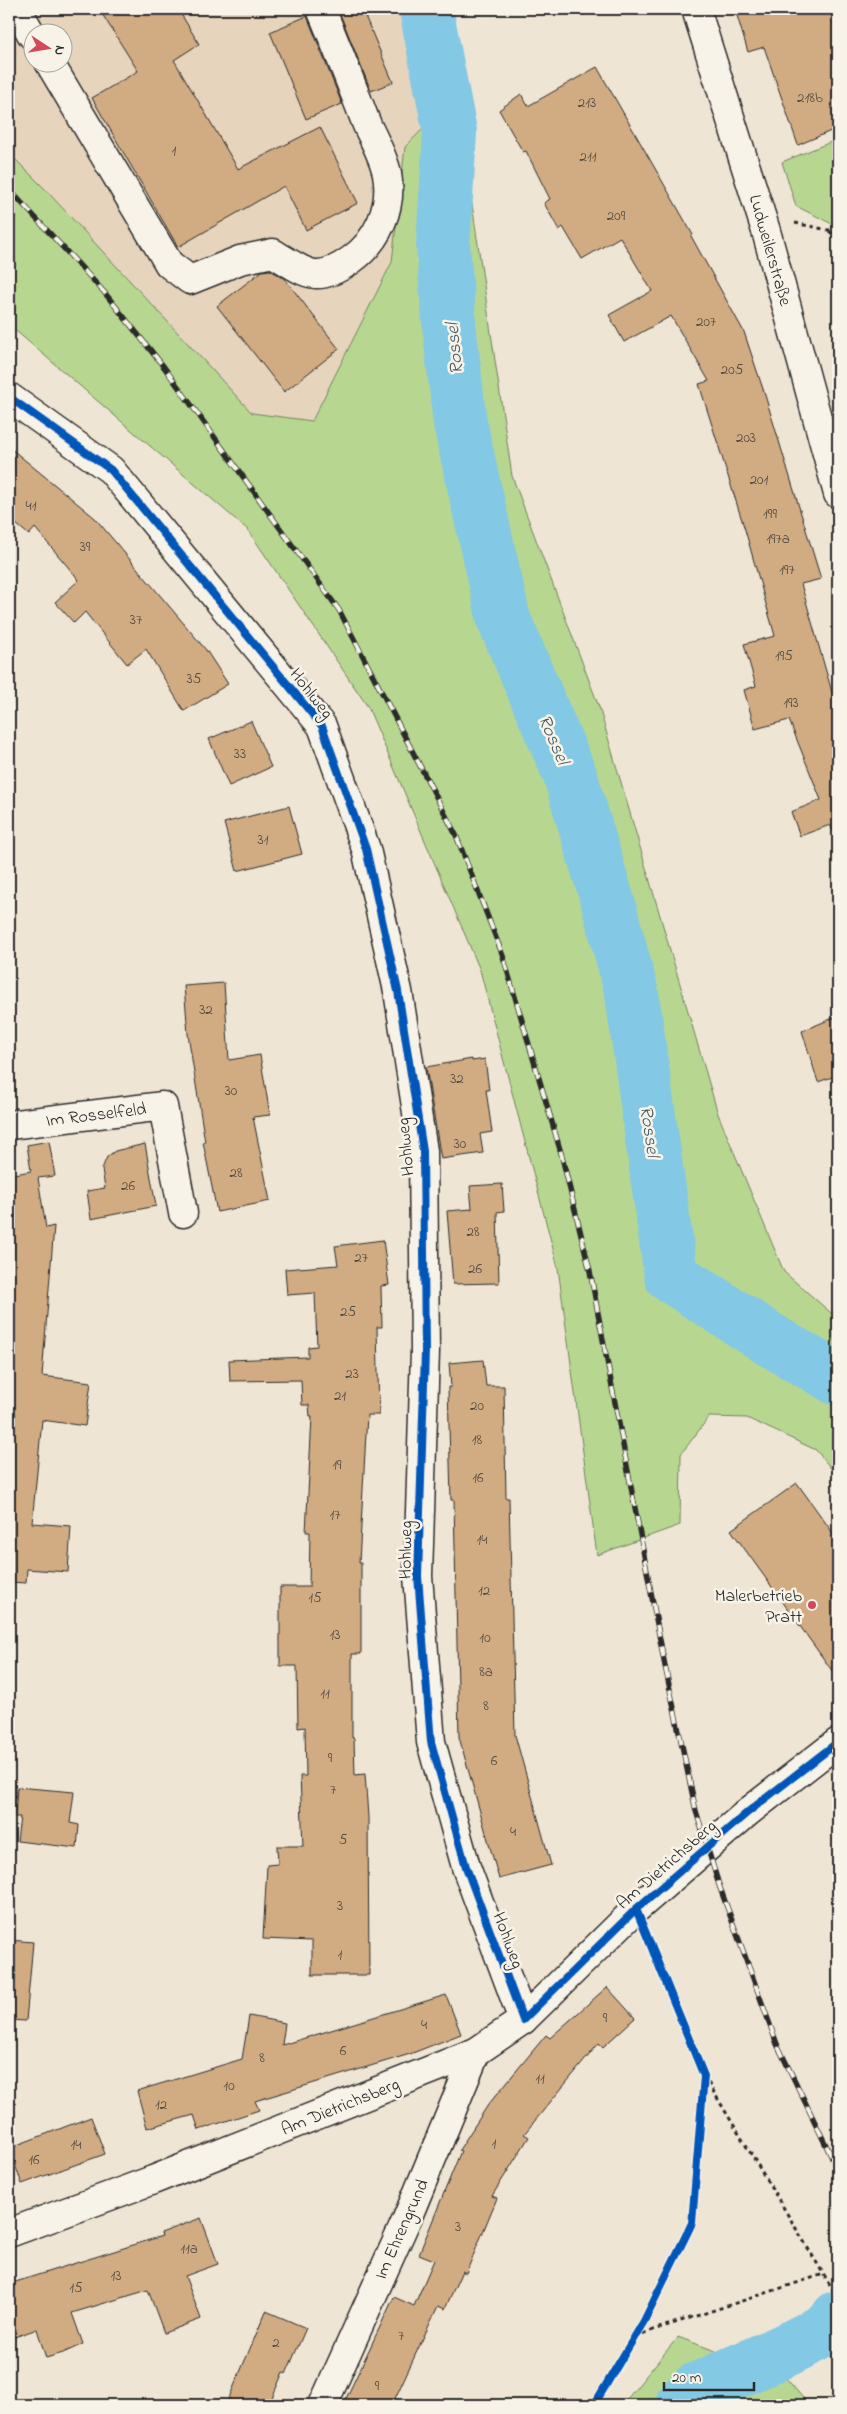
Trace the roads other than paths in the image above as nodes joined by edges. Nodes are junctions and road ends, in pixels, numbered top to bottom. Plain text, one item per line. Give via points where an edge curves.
1 (17, 9) edge
2 (321, 9) edge
3 (696, 9) edge
4 (25, 22) edge
5 (55, 72) edge
6 (9, 397) edge
7 (838, 494) edge
8 (9, 1125) edge
9 (182, 1214) dead end
10 (838, 1742) edge
11 (523, 2020) junction
12 (476, 2052) junction
13 (9, 2233) edge
14 (323, 2405) edge

1 - 4 street
2 - 5 street via 387,174 387,209 373,242 352,260 317,276 305,273 273,254 240,260 190,280 169,264
3 - 7 street, Ludweilerstraße via 766,231
6 - 11 street, Hohlweg via 111,470 322,726 366,849 398,991 423,1151 425,1351 418,1576 432,1742 466,1867
8 - 9 street, Im Rosselfeld via 163,1106
10 - 11 street, Am Dietrichsberg via 748,1812 636,1909
11 - 12 street, Am Dietrichsberg
12 - 13 street, Am Dietrichsberg via 153,2180
12 - 14 street, Im Ehrengrund via 406,2221

